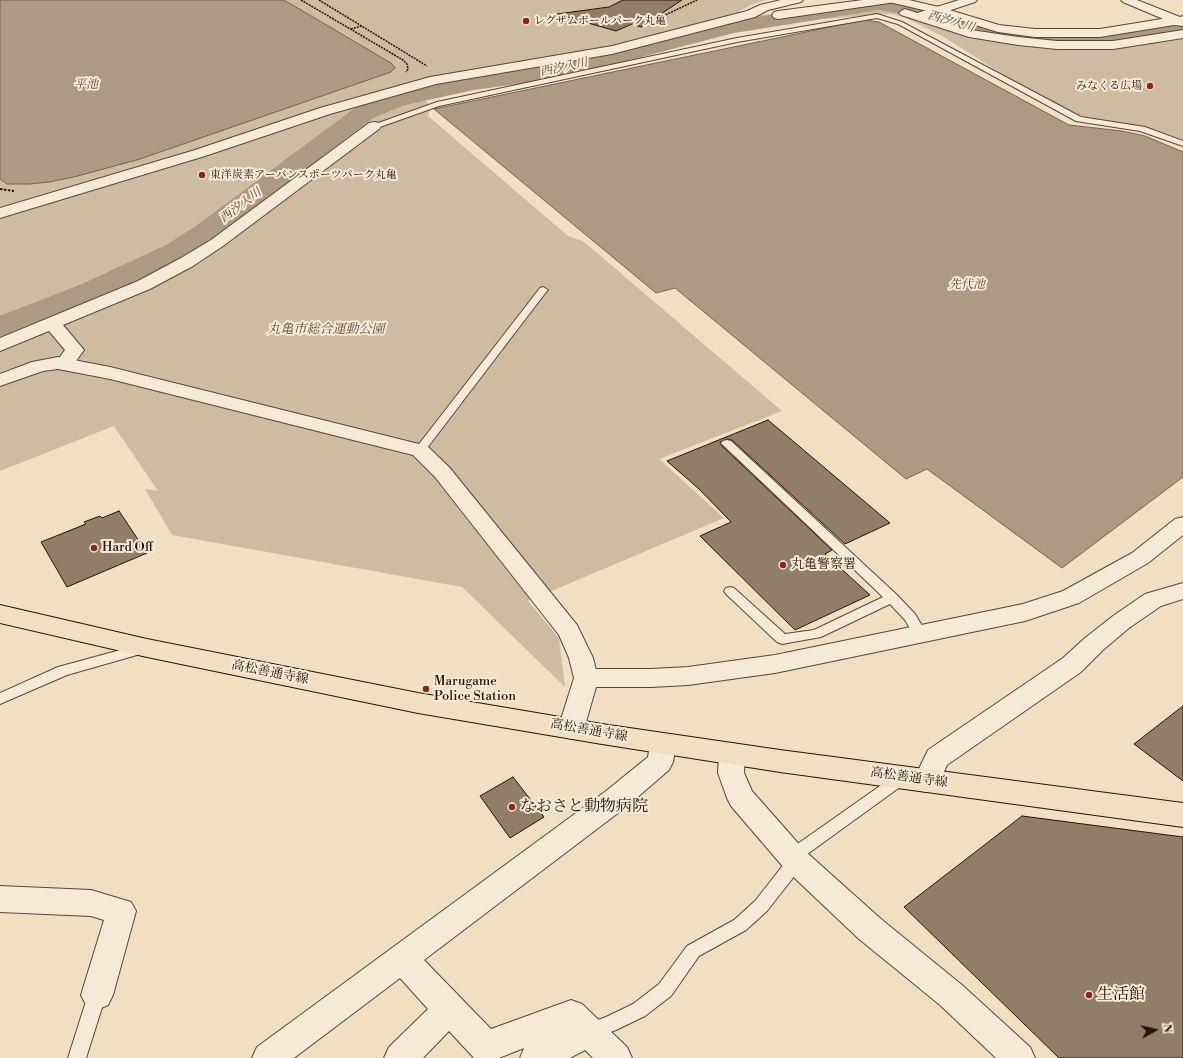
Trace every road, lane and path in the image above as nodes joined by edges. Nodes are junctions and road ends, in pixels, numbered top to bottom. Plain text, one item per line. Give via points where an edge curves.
1 (301, 0) edge
2 (319, 0) edge
3 (797, 0) edge
4 (889, 0) edge
5 (893, 0) edge
6 (971, 0) edge
7 (1127, 0) edge
8 (936, 11) junction
9 (751, 14) junction
10 (1182, 21) edge
11 (362, 26) junction
12 (351, 29) junction
13 (1183, 34) edge
14 (405, 73) dead end
15 (443, 78) junction
16 (325, 111) junction
17 (344, 119) dead end
18 (367, 124) joint
19 (1183, 144) edge
20 (0, 189) edge
21 (16, 191) dead end
22 (0, 212) edge
23 (543, 290) dead end
24 (52, 324) junction
25 (0, 345) edge
26 (64, 364) junction
27 (0, 380) edge
28 (727, 443) dead end
29 (420, 450) junction
30 (1183, 524) edge
31 (730, 591) dead end
32 (1183, 591) edge
33 (892, 598) junction
34 (0, 614) edge
35 (920, 634) junction
36 (147, 648) junction
37 (586, 678) junction
38 (0, 699) edge
39 (571, 729) junction
40 (664, 744) junction
41 (732, 754) junction
42 (915, 779) junction
43 (1183, 815) edge
44 (795, 860) junction
45 (0, 899) edge
46 (401, 958) junction
47 (97, 995) joint
48 (450, 1009) junction
49 (588, 1032) junction
50 (77, 1058) edge
51 (268, 1058) edge
52 (400, 1058) edge
53 (536, 1058) edge
54 (616, 1058) edge
55 (1019, 1058) edge

1 - 12 path
2 - 11 path
3 - 9 street via 764,7
4 - 9 street via 786,15
5 - 8 street
6 - 8 street
7 - 10 street
8 - 10 street via 998,28 1051,34 1100,33
8 - 13 street via 910,15 968,33 1057,45 1113,45
9 - 15 street via 612,50
11 - 12 path
11 - 15 path via 438,72
12 - 14 path via 403,60 408,69
15 - 16 street
16 - 17 street
16 - 22 street via 200,153
18 - 19 lane via 378,123 437,104 737,40 876,16 900,22 1079,119 1142,129
18 - 24 street via 217,243 144,285
20 - 21 path
23 - 29 lane
24 - 25 street
24 - 26 street via 75,350
26 - 27 street via 39,366
26 - 29 street via 110,373
28 - 33 lane
29 - 37 street via 442,472 569,631 582,658
30 - 35 street via 1140,558 1071,597 1025,612
31 - 33 lane via 782,639 816,634
32 - 42 street via 1153,600 1121,622 1072,666 937,758
33 - 35 lane via 910,616
34 - 36 main road, 高松善通寺線
35 - 37 street via 775,664 720,672 651,678
36 - 38 lane via 63,671
36 - 39 main road, 高松善通寺線 via 418,703
37 - 39 street
39 - 40 main road, 高松善通寺線
40 - 41 main road, 高松善通寺線
40 - 46 street via 660,762 616,799
41 - 42 main road, 高松善通寺線
41 - 44 street via 731,773 741,798
42 - 43 main road, 高松善通寺線
42 - 44 lane via 801,850
44 - 49 lane via 761,906 740,925 693,951 665,990 639,1010
44 - 55 street via 866,925 951,995
45 - 47 street via 91,903 121,912
46 - 48 street
46 - 51 street
47 - 50 lane
48 - 49 street via 486,1047 571,1015
48 - 52 street
49 - 53 street
49 - 54 street

